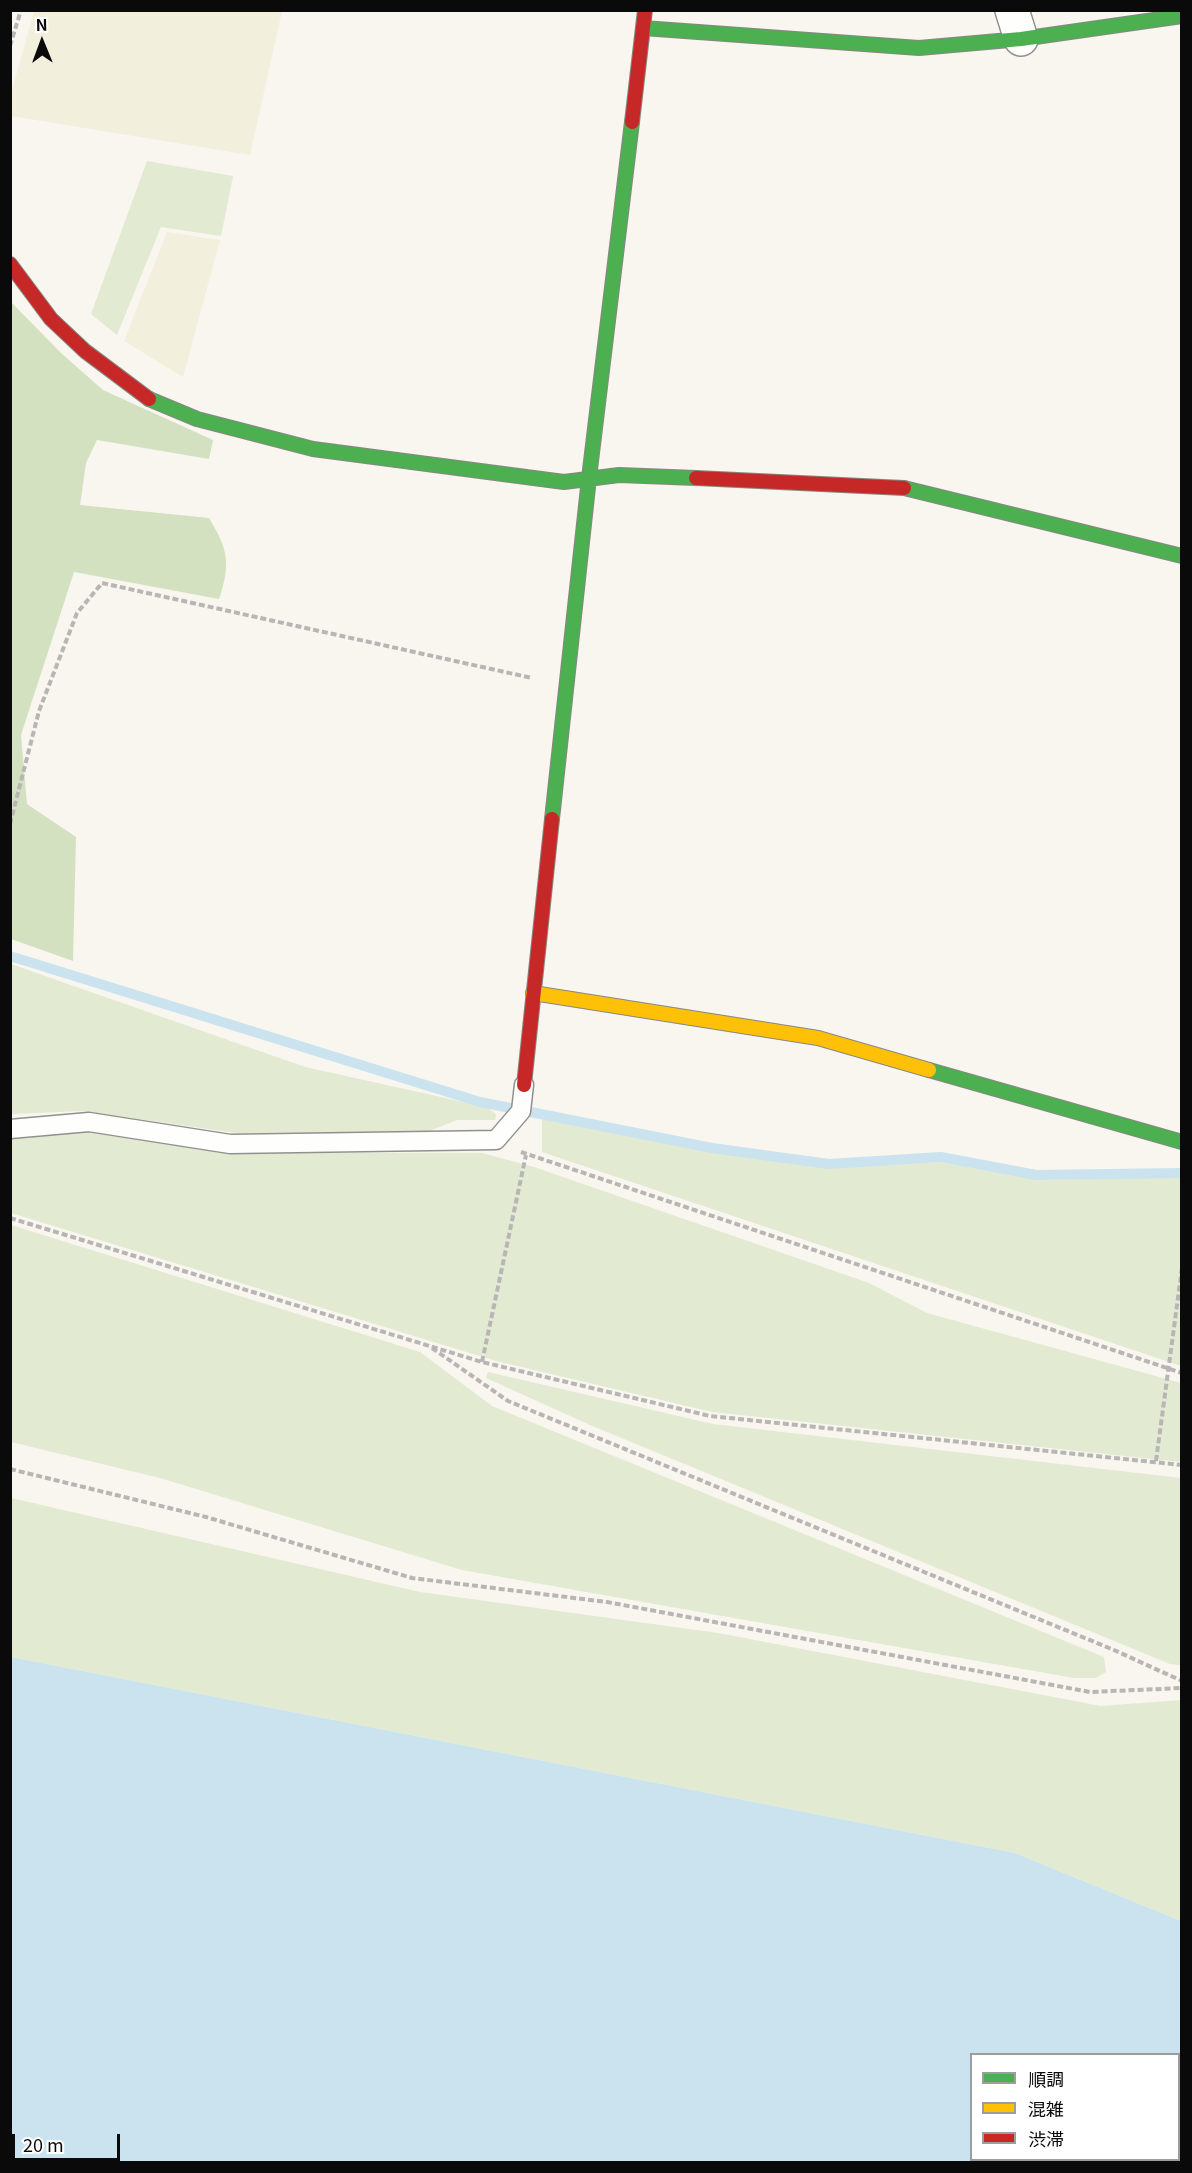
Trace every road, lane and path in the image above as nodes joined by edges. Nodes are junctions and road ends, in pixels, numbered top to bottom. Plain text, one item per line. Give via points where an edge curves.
1 (21, 10) edge
2 (645, 10) edge
3 (1182, 16) edge
4 (1016, 25) edge
5 (643, 28) junction
6 (10, 46) edge
7 (10, 264) edge
8 (589, 478) junction
9 (1182, 556) edge
10 (566, 686) junction
11 (10, 824) edge
12 (533, 993) junction
13 (524, 1085) joint
14 (10, 1129) edge
15 (496, 1140) junction
16 (1182, 1142) edge
17 (526, 1155) junction
18 (10, 1218) edge
19 (1182, 1268) edge
20 (429, 1346) junction
21 (482, 1362) junction
22 (1170, 1369) junction
23 (1182, 1373) edge
24 (1156, 1461) junction
25 (1182, 1465) edge
26 (10, 1469) edge
27 (1182, 1681) edge
28 (1182, 1688) edge

1 - 6 path
2 - 5 street
3 - 4 street
4 - 5 street via 919,48
5 - 8 street
7 - 8 street via 51,319 92,357 148,399 196,419 313,449 564,482
8 - 9 street via 619,475 900,487
8 - 10 street
10 - 11 path via 102,583 77,613 39,711
10 - 12 street
12 - 13 street
12 - 16 street via 818,1038
13 - 15 lane via 521,1111
14 - 15 lane via 89,1122 230,1144
15 - 17 path
17 - 21 path
17 - 22 path
18 - 20 path
19 - 22 path
20 - 21 path
20 - 27 path via 508,1401
21 - 24 path via 710,1416
22 - 23 path
22 - 24 path
24 - 25 path
26 - 28 path via 206,1517 412,1578 607,1602 1090,1692

